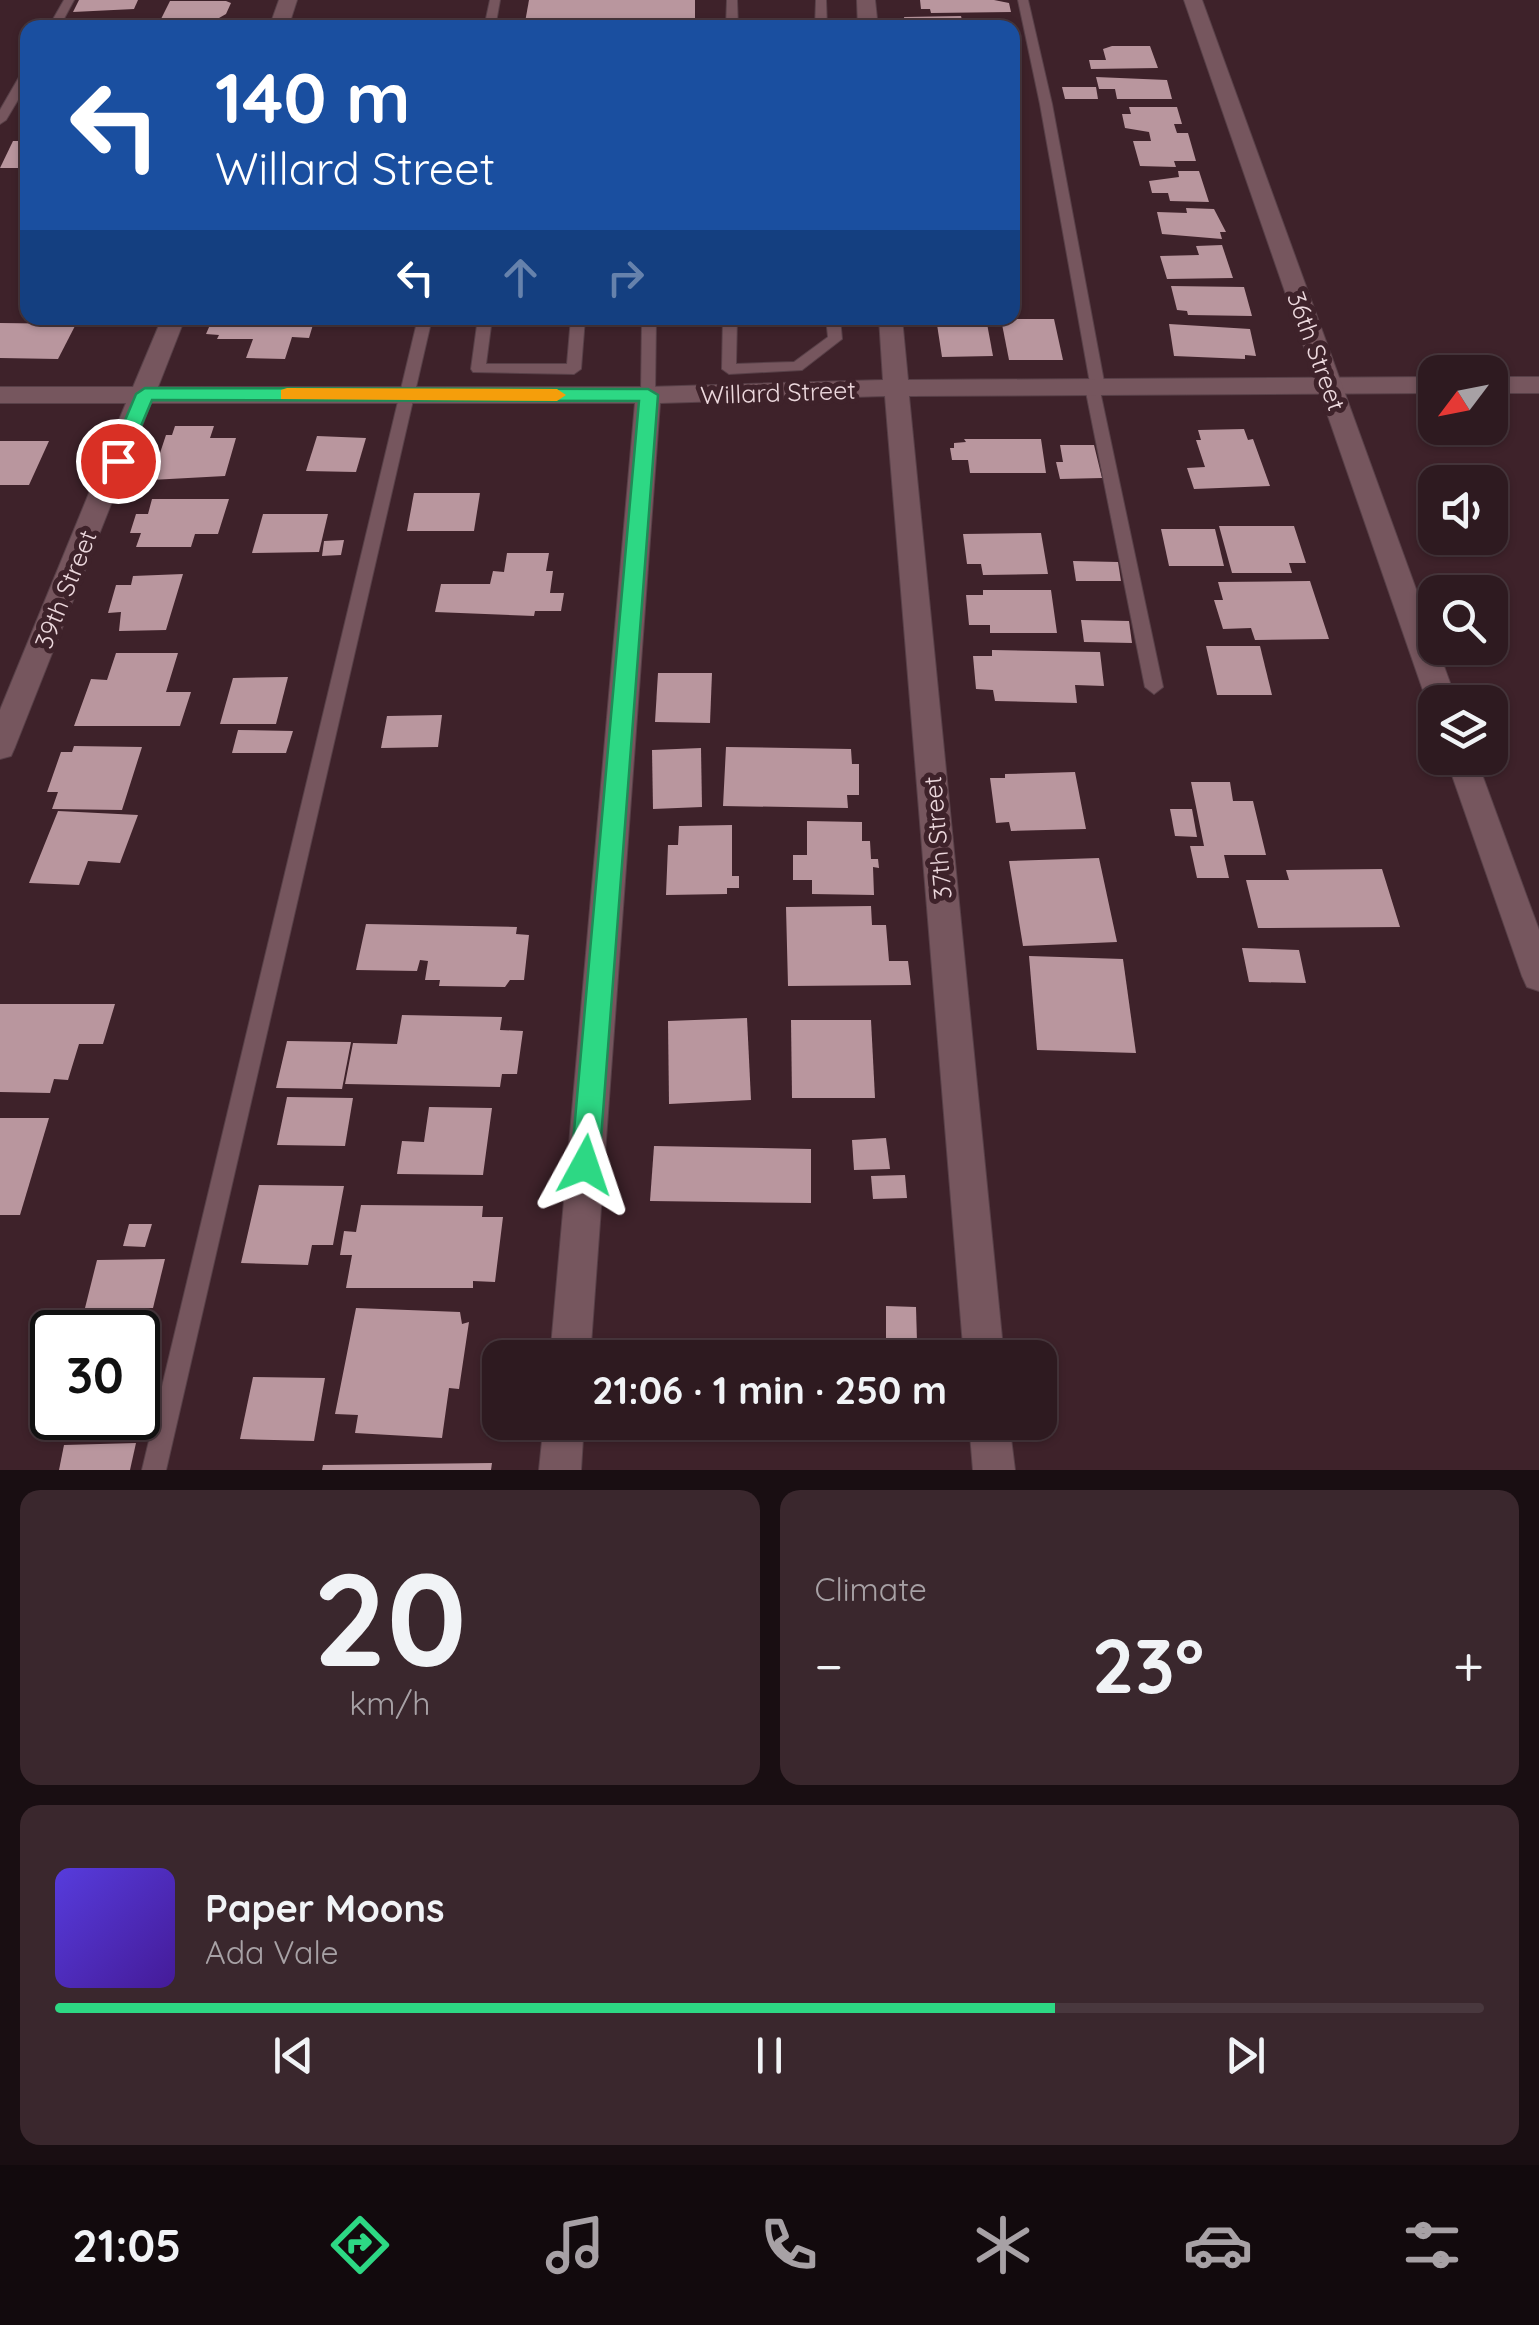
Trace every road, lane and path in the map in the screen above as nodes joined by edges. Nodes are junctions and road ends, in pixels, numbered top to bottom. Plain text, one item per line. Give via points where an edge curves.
1 (1022, 0) edge
2 (1192, 0) edge
3 (20, 86) edge
4 (0, 120) edge
5 (170, 325) edge
6 (423, 325) edge
7 (484, 325) edge
8 (577, 325) edge
9 (649, 325) edge
10 (730, 325) edge
11 (834, 325) edge
12 (891, 325) edge
13 (1329, 385) junction
14 (1418, 385) edge
15 (1508, 385) edge
16 (1539, 385) edge
17 (1095, 387) junction
18 (896, 388) junction
19 (145, 394) junction
20 (407, 395) junction
21 (648, 395) junction
22 (0, 396) edge
23 (1436, 685) edge
24 (1154, 687) dead end
25 (0, 748) edge
26 (1467, 775) edge
27 (1539, 976) edge
28 (571, 1340) edge
29 (982, 1340) edge
30 (562, 1440) edge
31 (992, 1440) edge
32 (154, 1470) edge
33 (560, 1470) edge
34 (994, 1470) edge

1 - 17 lane
2 - 13 street, 36th Street
3 - 4 lane
5 - 19 street, 39th Street
6 - 20 lane
7 - 8 lane via 478,369 574,369
9 - 21 lane
10 - 11 lane via 729,369 797,367 835,339
12 - 18 street, 37th Street
13 - 14 street, Willard Street
13 - 17 street, Willard Street
13 - 23 street, 36th Street
15 - 16 street
17 - 18 street, Willard Street
17 - 24 lane
18 - 21 street, Willard Street
18 - 29 street, 37th Street
19 - 20 street, Willard Street
19 - 22 street, Willard Street
19 - 25 street, 39th Street
20 - 21 street, Willard Street
20 - 32 lane
21 - 28 street
26 - 27 street
30 - 33 street
31 - 34 street

